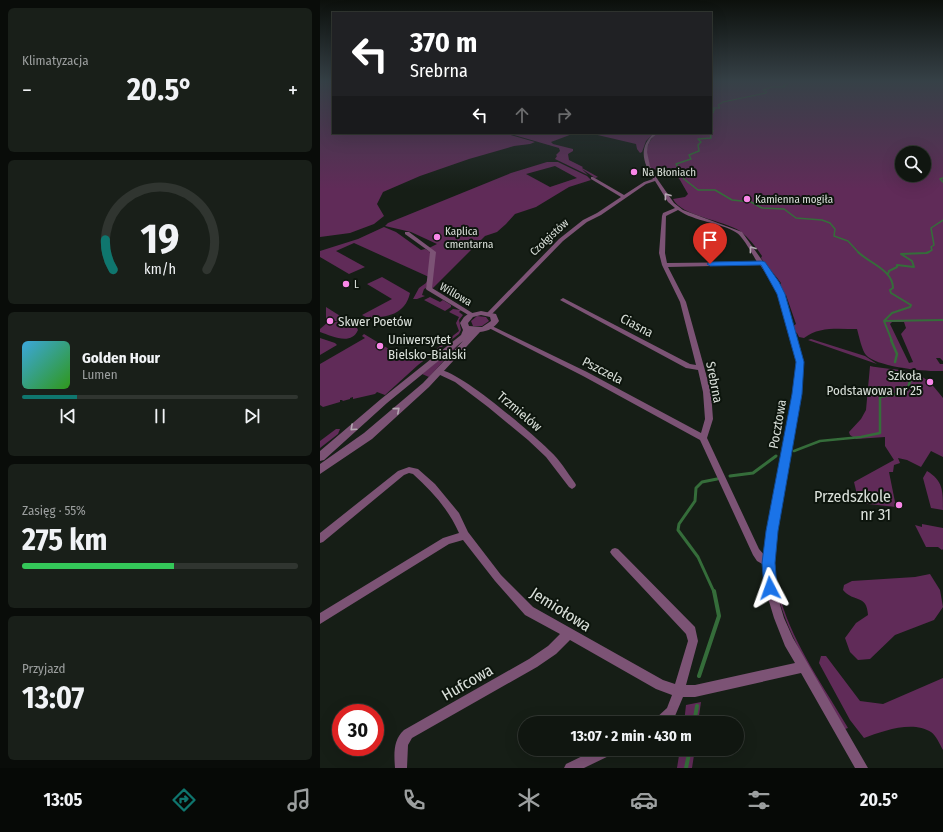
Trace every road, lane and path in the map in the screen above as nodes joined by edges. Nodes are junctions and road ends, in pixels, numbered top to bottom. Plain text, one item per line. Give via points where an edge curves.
1 (655, 134) edge
2 (592, 178) dead end
3 (655, 180) junction
4 (624, 197) junction
5 (677, 209) junction
6 (407, 233) dead end
7 (762, 263) junction
8 (665, 265) junction
9 (563, 300) dead end
10 (489, 314) junction
11 (472, 315) junction
12 (490, 327) junction
13 (468, 328) junction
14 (478, 330) junction
15 (701, 368) junction
16 (440, 372) junction
17 (703, 438) junction
18 (320, 457) edge
19 (320, 470) edge
20 (572, 485) dead end
21 (465, 535) junction
22 (320, 539) edge
23 (616, 552) dead end
24 (769, 563) junction
25 (320, 619) edge
26 (568, 634) junction
27 (802, 667) junction
28 (678, 691) junction
29 (667, 716) edge
30 (596, 756) edge
31 (401, 768) edge
32 (570, 768) edge
33 (862, 768) edge

1 - 3 street via 644,149 646,161
2 - 4 street
3 - 4 street, Czołgistów via 645,183
5 -> 3 street
4 - 10 street, Czołgistów via 585,221 554,246
7 -> 5 street, Pocztowa via 738,232
5 - 8 street, Srebrna via 664,216 662,253
6 - 11 street, Willowa via 433,252 429,289
7 - 8 street
7 - 24 street, Pocztowa via 778,287 793,334 800,370 775,511
8 - 15 street, Srebrna via 683,302
9 - 15 street, Ciasna via 688,366
10 - 11 street
10 - 12 street via 495,319
11 - 13 street via 465,321
12 - 14 street
12 - 17 street, Pszczela via 598,380
13 - 14 street
13 -> 18 street via 464,336
14 - 16 street
15 - 17 street, Srebrna via 709,406
19 -> 16 street via 368,436
16 - 20 street, Trzmielów via 453,378 532,438
17 - 24 street via 756,552
21 - 22 street, Jemiołowa via 446,502 417,472 409,470 401,473
21 - 25 street via 446,541
21 - 26 street, Jemiołowa via 519,602
23 - 28 street via 691,631 694,641
24 - 27 street, Pocztowa via 770,588 779,618
26 - 28 street, Jemiołowa via 660,685
26 - 31 street, Hufcowa via 552,650 533,663 403,738
27 - 28 street, Jemiołowa via 695,691
27 - 33 street, Pocztowa
28 - 29 street via 674,706
30 - 32 street

